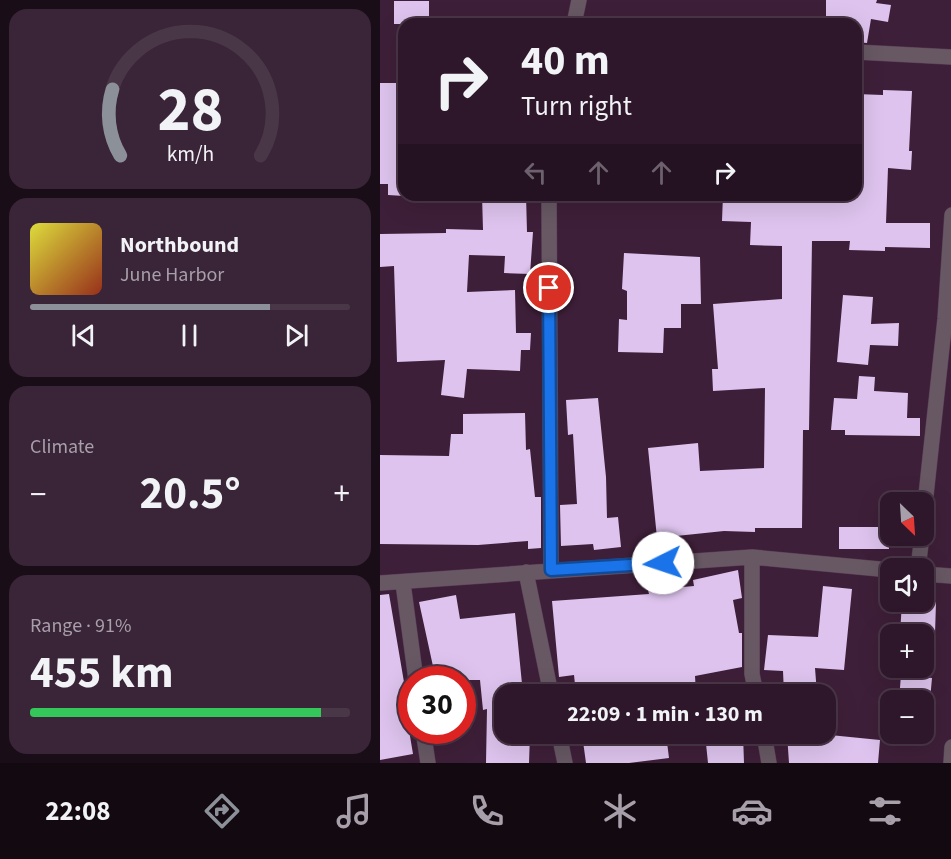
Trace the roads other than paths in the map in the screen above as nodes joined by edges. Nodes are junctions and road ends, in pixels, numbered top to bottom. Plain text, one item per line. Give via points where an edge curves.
1 (579, 0) edge
2 (575, 18) edge
3 (862, 53) edge
4 (952, 57) edge
5 (550, 201) edge
6 (952, 215) edge
7 (926, 492) edge
8 (752, 557) junction
9 (880, 569) edge
10 (551, 570) junction
11 (526, 572) junction
12 (934, 575) edge
13 (952, 576) edge
14 (380, 583) edge
15 (403, 583) junction
16 (414, 666) edge
17 (549, 684) edge
18 (754, 684) edge
19 (425, 744) edge
20 (561, 744) edge
21 (766, 744) edge
22 (952, 747) edge
23 (428, 763) edge
24 (565, 763) edge
25 (769, 763) edge
26 (951, 763) edge

1 - 2 street
3 - 4 street
5 - 10 street
6 - 7 street
8 - 9 street
8 - 10 street
8 - 18 street
10 - 11 street
11 - 15 street
11 - 17 street
12 - 13 street
14 - 15 street
15 - 16 street
19 - 23 street
20 - 24 street
21 - 25 street
22 - 26 street

